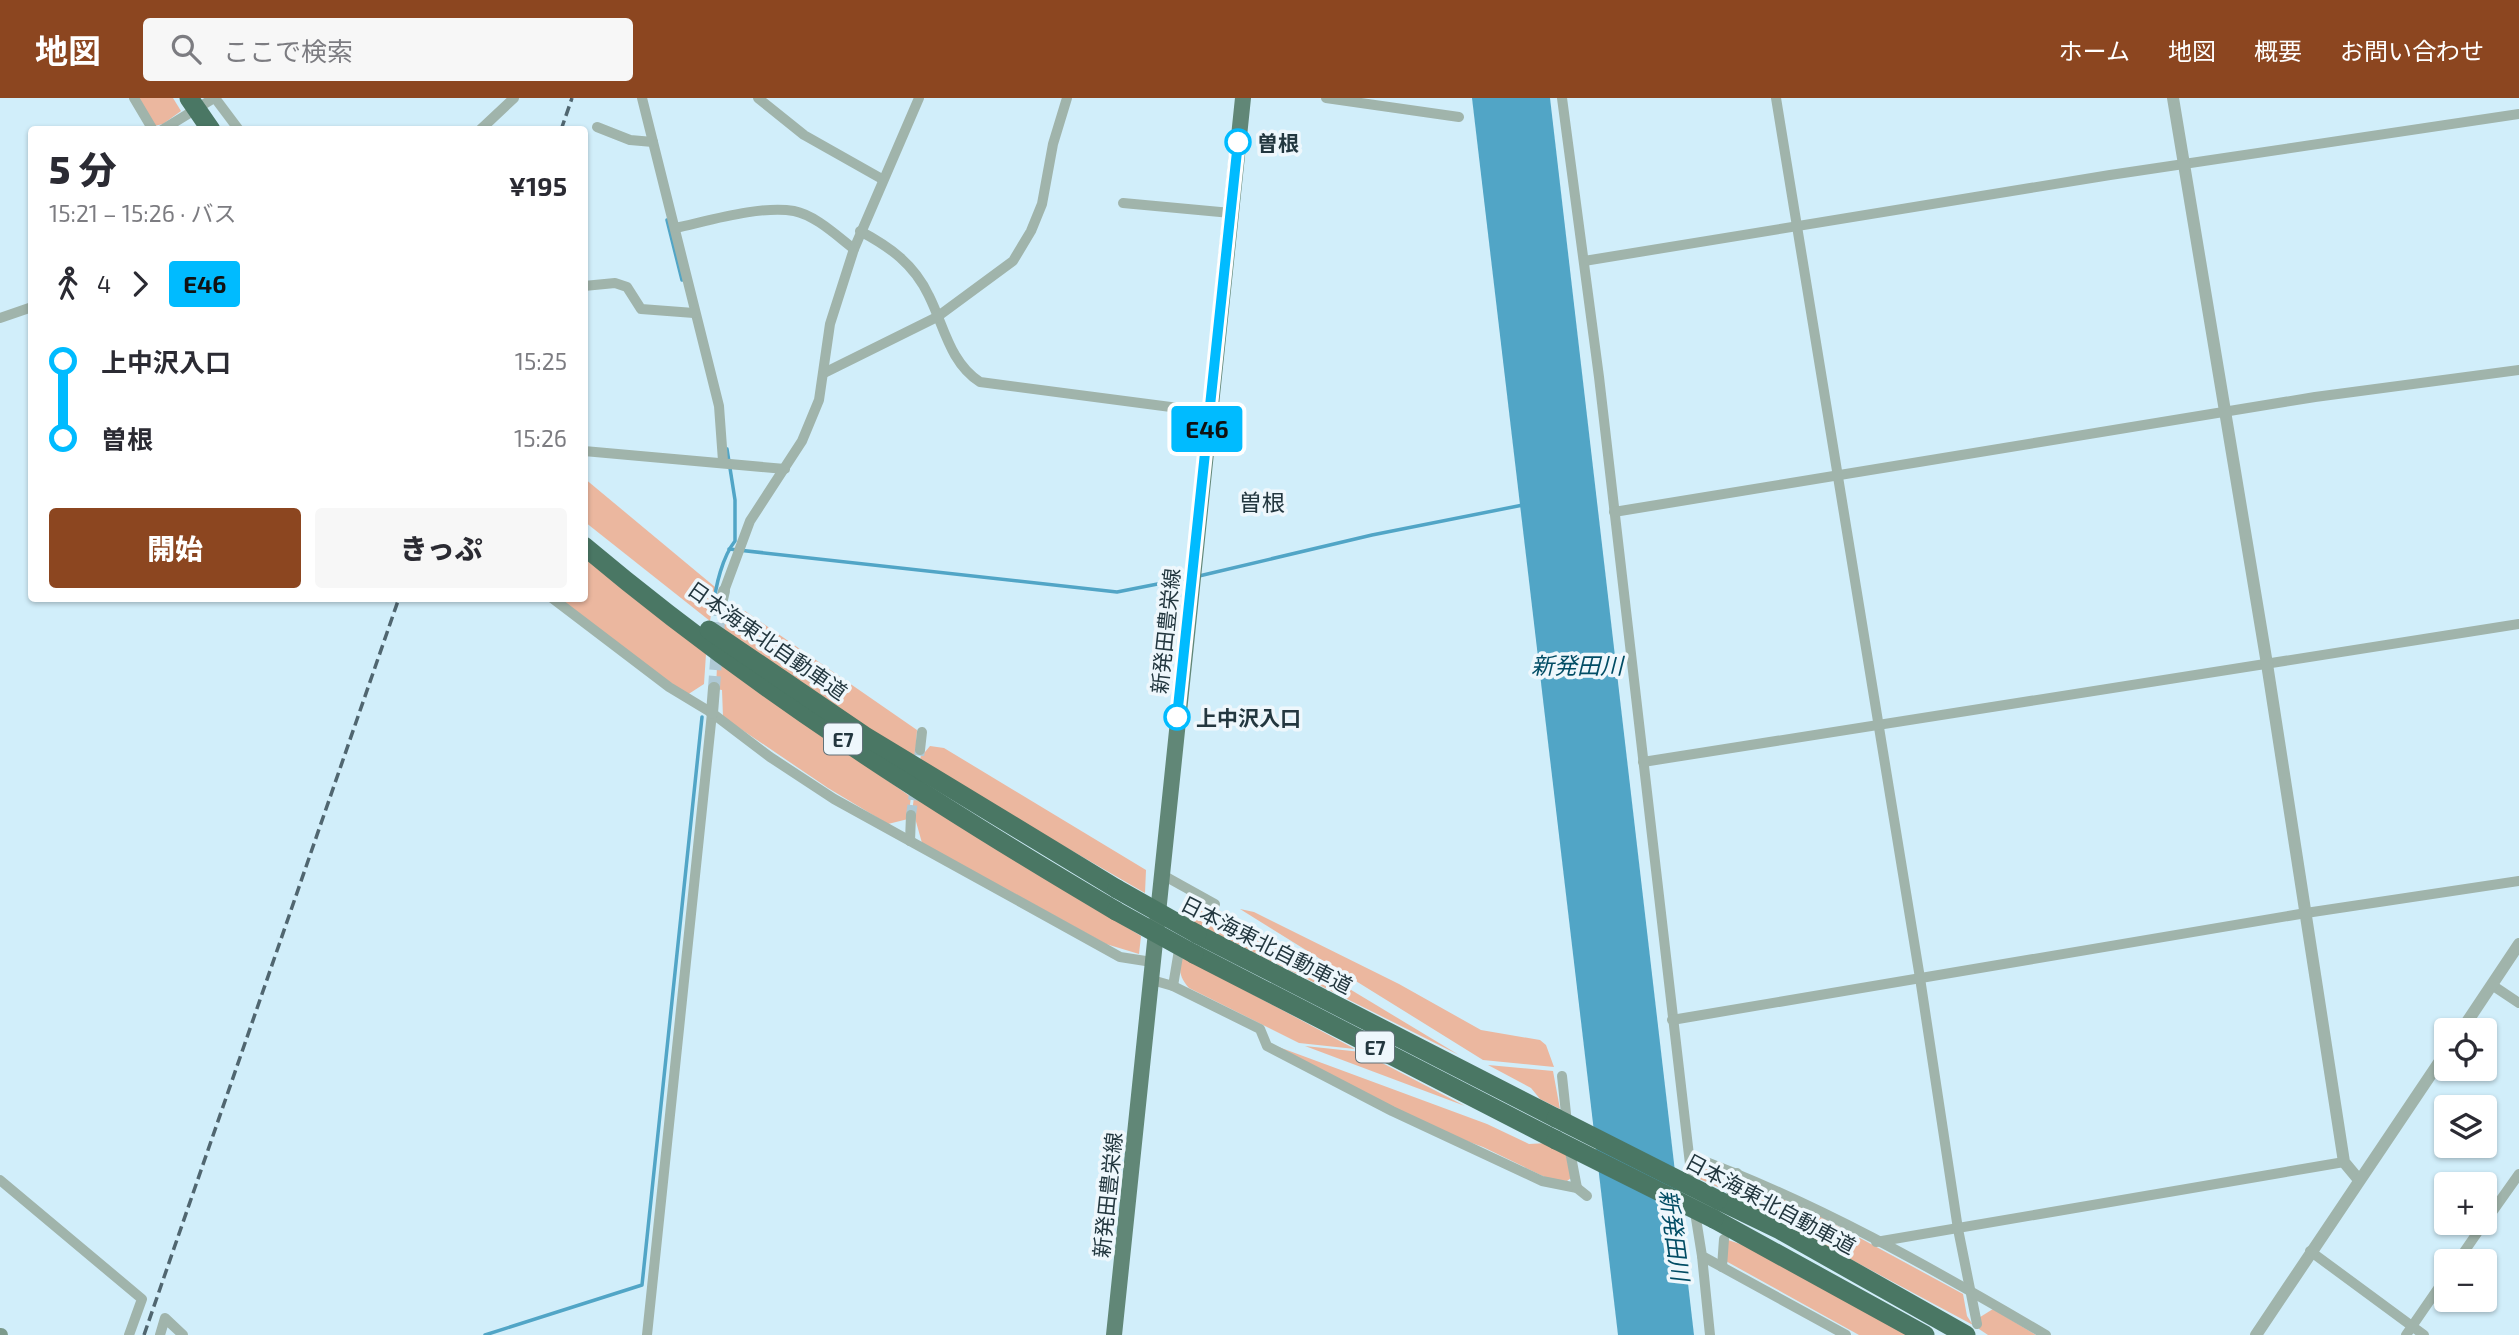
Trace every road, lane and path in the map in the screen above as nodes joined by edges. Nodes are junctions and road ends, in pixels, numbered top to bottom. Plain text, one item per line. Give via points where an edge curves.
1 (134, 98) edge
2 (179, 98) edge
3 (189, 98) edge
4 (215, 98) edge
5 (514, 98) edge
6 (642, 98) edge
7 (758, 98) edge
8 (919, 98) edge
9 (1067, 98) edge
10 (1243, 98) edge
11 (1326, 98) edge
12 (1562, 98) edge
13 (1776, 98) edge
14 (2173, 98) edge
15 (2519, 114) edge
16 (1459, 117) dead end
17 (151, 126) edge
18 (169, 126) edge
19 (197, 126) edge
20 (208, 126) edge
21 (236, 126) edge
22 (484, 126) edge
23 (597, 127) dead end
24 (653, 142) junction
25 (2183, 163) junction
26 (882, 179) junction
27 (1123, 204) dead end
28 (1231, 214) junction
29 (1796, 226) junction
30 (675, 228) junction
31 (860, 231) junction
32 (854, 249) junction
33 (1584, 261) junction
34 (588, 286) edge
35 (28, 308) edge
36 (694, 313) junction
37 (0, 317) edge
38 (937, 317) junction
39 (2519, 370) edge
40 (824, 373) junction
41 (1209, 412) junction
42 (2224, 412) junction
43 (588, 451) edge
44 (723, 461) junction
45 (785, 469) junction
46 (1837, 474) junction
47 (1614, 512) junction
48 (588, 534) edge
49 (588, 549) edge
50 (724, 591) joint
51 (557, 602) edge
52 (720, 608) tunnel mouth
53 (2519, 624) edge
54 (2267, 664) junction
55 (714, 688) tunnel mouth
56 (712, 713) junction
57 (1877, 726) junction
58 (922, 732) dead end
59 (920, 750) tunnel mouth
60 (1643, 762) junction
61 (911, 815) tunnel mouth
62 (910, 841) junction
63 (1161, 874) junction
64 (2519, 881) edge
65 (1199, 897) junction
66 (1215, 904) dead end
67 (2306, 913) junction
68 (2519, 944) edge
69 (1152, 962) junction
70 (1920, 978) junction
71 (1152, 980) junction
72 (2492, 985) junction
73 (1173, 986) junction
74 (2519, 1003) edge
75 (2470, 1018) edge
76 (1672, 1020) junction
77 (2434, 1070) edge
78 (1562, 1076) dead end
79 (1690, 1156) junction
80 (2344, 1162) junction
81 (1737, 1173) junction
82 (2519, 1174) edge
83 (0, 1180) edge
84 (2359, 1180) junction
85 (1577, 1188) junction
86 (1587, 1196) dead end
87 (1721, 1203) junction
88 (2497, 1206) edge
89 (1958, 1229) junction
90 (1724, 1239) dead end
91 (1876, 1242) junction
92 (2310, 1251) junction
93 (1702, 1256) junction
94 (1722, 1267) junction
95 (1970, 1290) junction
96 (2434, 1295) edge
97 (1971, 1330) edge
98 (2409, 1331) edge
99 (129, 1335) edge
100 (160, 1335) edge
101 (183, 1335) edge
102 (647, 1335) edge
103 (1114, 1335) edge
104 (1710, 1335) edge
105 (1846, 1335) edge
106 (1925, 1335) edge
107 (2046, 1335) edge
108 (2256, 1335) edge
109 (2424, 1335) edge

1 - 17 street
2 - 19 highway
3 - 20 highway, bridge
4 - 18 street
4 - 21 street
5 - 22 street
6 - 24 street
7 - 26 street via 804,135
8 - 26 street
9 - 38 street via 1042,204 1031,231 1013,261
10 - 28 main road, 新発田豊栄線
11 - 16 street
12 - 33 street
13 - 29 street
14 - 25 street
15 - 25 street
23 - 24 street via 630,140
24 - 30 street
25 - 29 street
25 - 42 street
26 - 31 street
27 - 28 street
28 - 41 main road, 新発田豊栄線
29 - 33 street
29 - 46 street
30 - 32 street via 760,212 795,211
30 - 36 street
31 - 32 street
31 - 38 street via 892,248 910,265
32 - 40 street via 830,324
33 - 47 street
34 - 36 street via 615,283 627,287 642,309
35 - 37 street
36 - 44 street via 719,405
38 - 40 street
38 - 41 street via 962,369 980,382
39 - 42 street
40 - 45 street via 819,400
41 - 63 main road, 新発田豊栄線
42 - 46 street
42 - 54 street
43 - 44 street
44 - 45 street
45 - 50 street via 750,521
46 - 47 street
46 - 57 street
47 - 60 street
48 - 87 highway, 日本海東北自動車道 / E7, bridge via 704,626 790,686 954,793 1116,889
49 - 87 highway, 日本海東北自動車道 / E7, bridge via 751,676 928,797 1116,911 1556,1140
50 - 52 street
51 - 56 street via 669,687
53 - 54 street
54 - 57 street
54 - 67 street
55 - 56 street
56 - 62 street via 834,799
56 - 102 street
57 - 60 street
57 - 70 street
58 - 59 street
60 - 76 street
61 - 62 street
62 - 69 street via 1120,957
63 - 65 street
63 - 69 main road, 新発田豊栄線
64 - 67 street
65 - 66 street
65 - 73 street via 1186,915
67 - 70 street
67 - 80 street
68 - 72 street
69 - 71 main road, 新発田豊栄線
70 - 76 street
70 - 89 street
71 - 73 street
71 - 103 main road, 新発田豊栄線
72 - 74 street
72 - 75 street
73 - 85 street via 1260,1029 1267,1046 1392,1111 1542,1181
76 - 79 street
77 - 84 street
78 - 85 street
79 - 81 street
79 - 93 street
80 - 84 street
80 - 89 street
81 - 87 street
81 - 91 street
82 - 88 street
83 - 99 street via 142,1299
84 - 92 street
85 - 86 street
87 - 97 highway, 日本海東北自動車道 / E7
87 - 106 highway, 日本海東北自動車道 / E7
89 - 91 street
89 - 95 street
90 - 94 street
91 - 95 street
92 - 98 street
92 - 108 street
93 - 94 street
93 - 104 street
94 - 105 street
95 - 97 street
95 - 107 street
96 - 98 street
98 - 109 street
100 - 101 street via 165,1318

